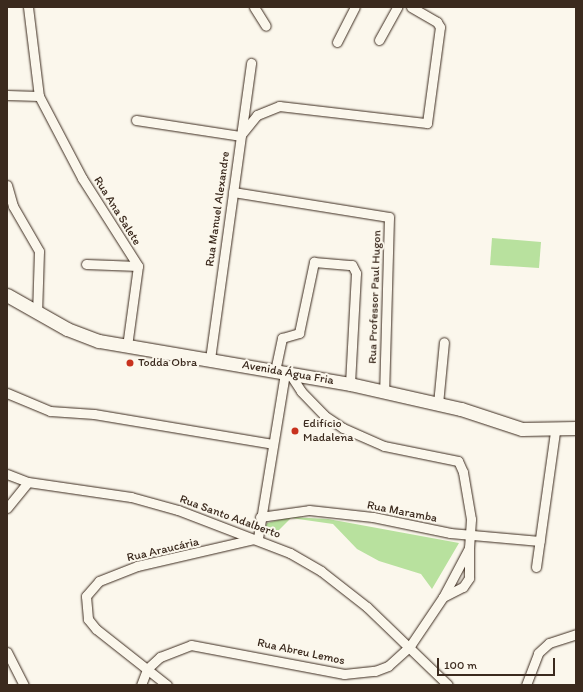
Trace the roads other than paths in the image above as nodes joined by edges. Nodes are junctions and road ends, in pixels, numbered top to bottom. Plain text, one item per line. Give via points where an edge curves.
1 (28, 7) edge
2 (254, 7) edge
3 (355, 7) edge
4 (397, 7) edge
5 (411, 7) edge
6 (266, 26) dead end
7 (379, 40) dead end
8 (337, 42) dead end
9 (251, 63) dead end
10 (7, 95) edge
11 (39, 96) junction
12 (136, 120) dead end
13 (240, 136) junction
14 (7, 185) edge
15 (233, 192) junction
16 (86, 264) dead end
17 (138, 266) junction
18 (7, 295) edge
19 (37, 313) junction
20 (444, 342) dead end
21 (127, 346) junction
22 (210, 359) junction
23 (283, 372) junction
24 (350, 384) junction
25 (384, 392) junction
26 (7, 393) edge
27 (438, 404) junction
28 (576, 428) edge
29 (555, 431) junction
30 (273, 444) junction
31 (7, 474) edge
32 (28, 482) junction
33 (7, 508) edge
34 (260, 517) junction
35 (471, 534) junction
36 (258, 538) junction
37 (540, 541) junction
38 (469, 548) junction
39 (536, 567) dead end
40 (443, 597) junction
41 (576, 634) edge
42 (410, 646) junction
43 (7, 652) edge
44 (147, 669) junction
45 (24, 685) edge
46 (141, 685) edge
47 (167, 685) edge
48 (448, 685) edge
49 (526, 685) edge

1 - 11 street
2 - 6 street
3 - 8 street
4 - 7 street
5 - 13 street via 437,22 440,29 430,117 422,124 279,106 257,115
9 - 13 street, Rua Manuel Alexandre
10 - 11 street
11 - 17 street, Rua Ana Salete via 82,178
12 - 13 street
13 - 15 street, Rua Manuel Alexandre
14 - 19 street via 13,206 39,251
15 - 22 street, Rua Manuel Alexandre
15 - 25 street, Rua Professor Paul Hugon via 388,217
16 - 17 street
17 - 21 street
18 - 19 main road, Avenida Água Fria
19 - 21 main road, Avenida Água Fria via 85,336
20 - 27 street
21 - 22 main road, Avenida Água Fria
22 - 23 main road, Avenida Água Fria
23 - 24 main road, Avenida Água Fria
23 - 24 street via 282,338 299,333 313,264 319,260 356,269
23 - 30 street
23 - 35 street, Rua Abreu Lemos via 324,415 343,428 384,446 458,460 463,472
24 - 25 main road, Avenida Água Fria
25 - 27 main road, Avenida Água Fria
26 - 30 street via 50,411 94,414
27 - 29 main road, Avenida Água Fria via 522,428
28 - 29 main road, Avenida Água Fria
29 - 37 street
30 - 34 street
31 - 32 street, Rua Santo Adalberto
32 - 33 street
32 - 36 street, Rua Santo Adalberto via 132,497
34 - 35 street, Rua Maramba via 309,510
34 - 36 street
35 - 37 street, Rua Maramba
35 - 38 street, Rua Abreu Lemos
36 - 42 street, Rua Santo Adalberto via 336,581
36 - 44 street, Rua Araucária via 137,566 91,588 86,596 88,619 96,629
37 - 39 street
38 - 40 street, Rua Abreu Lemos
38 - 40 street via 470,578 463,587
40 - 42 street, Rua Abreu Lemos
41 - 49 street via 549,643 538,653
42 - 44 street, Rua Abreu Lemos via 388,666 360,674 344,674 191,645 160,657
42 - 48 street, Rua Santo Adalberto
43 - 45 street
44 - 46 street, Rua Abreu Lemos
44 - 47 street, Rua Araucária

